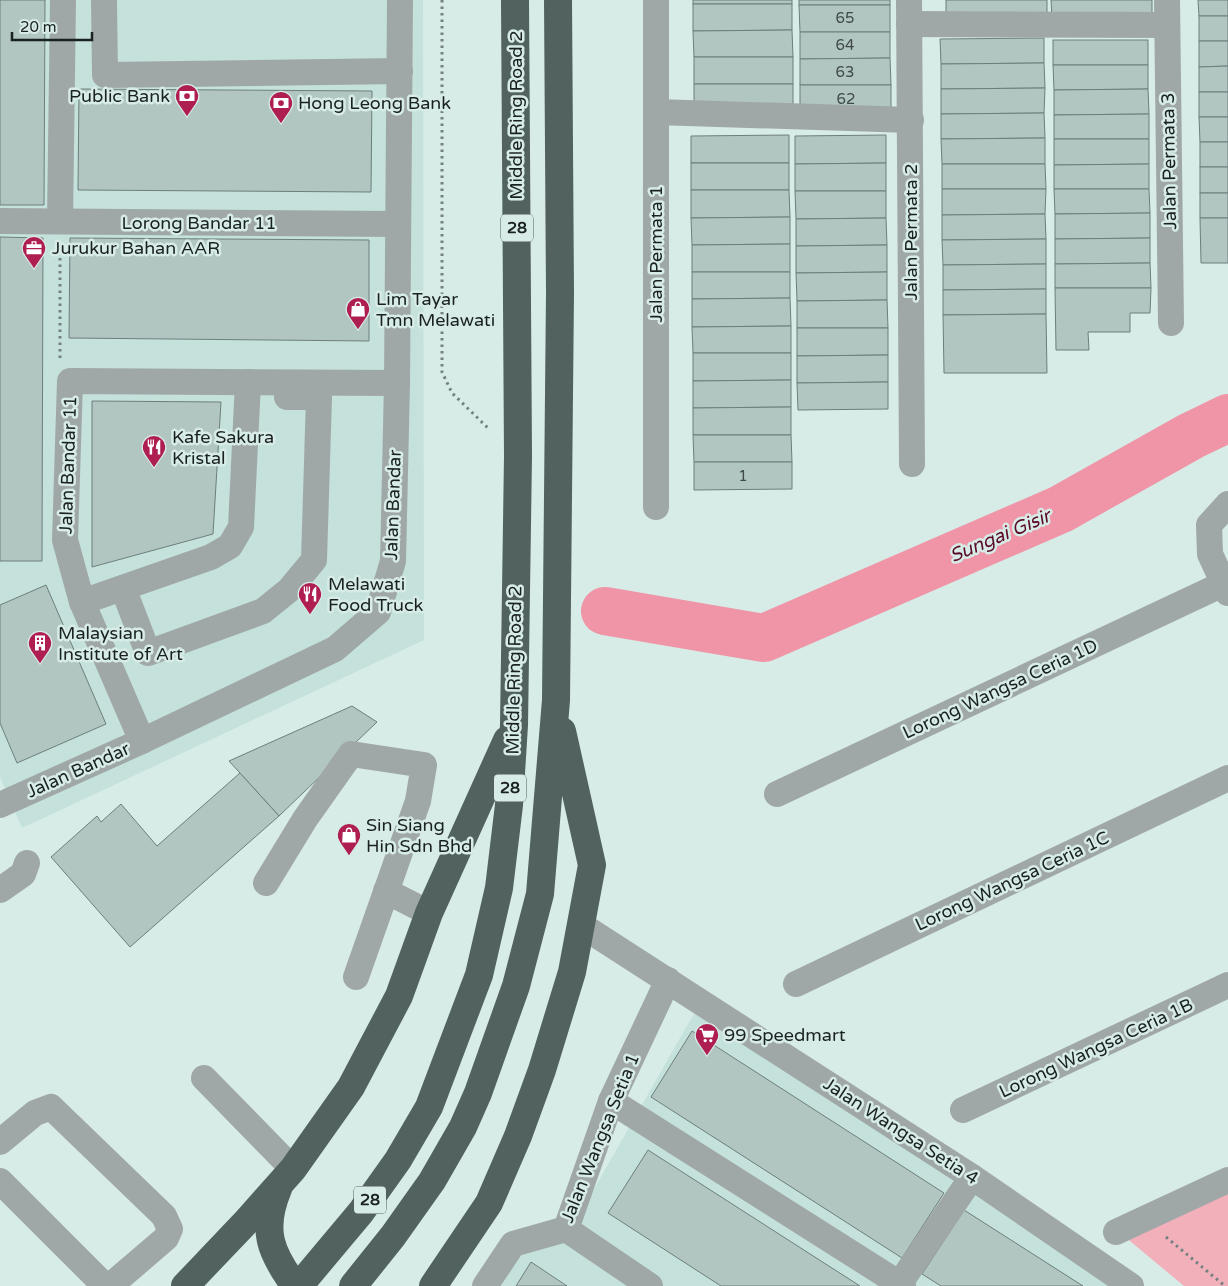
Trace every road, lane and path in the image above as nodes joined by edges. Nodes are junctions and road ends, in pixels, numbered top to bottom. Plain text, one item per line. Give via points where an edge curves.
1 (63, 0) edge
2 (104, 0) edge
3 (400, 0) edge
4 (442, 0) edge
5 (515, 0) edge
6 (558, 0) edge
7 (656, 0) edge
8 (909, 12) edge
9 (1166, 13) edge
10 (400, 71) junction
11 (656, 112) junction
12 (911, 120) junction
13 (0, 221) edge
14 (60, 221) junction
15 (398, 224) junction
16 (1171, 323) dead end
17 (70, 381) junction
18 (398, 383) junction
19 (247, 389) junction
20 (518, 456) junction
21 (912, 464) dead end
22 (1228, 504) edge
23 (656, 507) dead end
24 (123, 588) junction
25 (1226, 588) edge
26 (82, 602) junction
27 (556, 700) junction
28 (514, 725) junction
29 (142, 741) junction
30 (1228, 778) edge
31 (777, 794) dead end
32 (1, 802) edge
33 (27, 862) dead end
34 (266, 883) dead end
35 (0, 890) edge
36 (386, 892) junction
37 (428, 913) junction
38 (581, 925) junction
39 (356, 977) dead end
40 (668, 980) junction
41 (796, 984) dead end
42 (1228, 985) edge
43 (204, 1078) dead end
44 (611, 1102) junction
45 (963, 1110) dead end
46 (0, 1142) edge
47 (287, 1176) junction
48 (972, 1177) junction
49 (1228, 1180) edge
50 (0, 1181) edge
51 (566, 1229) junction
52 (1116, 1232) dead end
53 (1160, 1233) dead end
54 (900, 1285) edge
55 (105, 1286) edge
56 (110, 1286) edge
57 (184, 1286) edge
58 (295, 1286) edge
59 (299, 1286) edge
60 (353, 1286) edge
61 (433, 1286) edge
62 (484, 1286) edge
63 (650, 1286) edge
64 (1131, 1286) edge
65 (1226, 1286) edge

1 - 14 street
2 - 10 street via 105,75
3 - 10 street, Jalan Bandar
4 - 20 path via 442,372 452,393
5 - 20 highway, Middle Ring Road 2 / 28
6 - 27 highway, 28 via 560,293
7 - 11 street, Jalan Permata 1
8 - 9 street
8 - 12 street, Jalan Permata 2
9 - 16 street, Jalan Permata 3
10 - 15 street, Jalan Bandar
11 - 12 street
11 - 23 street, Jalan Permata 1
12 - 21 street, Jalan Permata 2
13 - 14 street, Lorong Bandar 11
14 - 15 street, Lorong Bandar 11
14 - 17 path via 60,363
15 - 18 street, Jalan Bandar
17 - 19 street, Jalan Bandar 11
17 - 26 street, Jalan Bandar 11 via 65,540
18 - 19 street, Jalan Bandar 11
18 - 29 street, Jalan Bandar via 393,561 378,612 335,649
19 - 24 street via 241,528 230,546 211,557
19 - 24 street via 318,397 314,560 289,590 263,611 148,653
20 - 28 highway, Middle Ring Road 2 / 28
22 - 25 street via 1210,525 1210,554
24 - 26 street
25 - 31 street, Lorong Wangsa Ceria 1D
26 - 29 street, Jalan Bandar 11
27 - 38 highway via 592,866
27 - 60 highway, 28 via 540,894 516,986 463,1127 432,1181
28 - 37 highway
28 - 59 highway, Middle Ring Road 2 / 28 via 499,888 479,976 429,1107 398,1160 361,1212
29 - 32 street, Jalan Bandar
30 - 41 street, Lorong Wangsa Ceria 1C
33 - 35 street via 22,874
34 - 36 street via 305,819 351,754 424,765 418,800
36 - 37 street
36 - 39 street
37 - 47 highway via 399,996 351,1087
38 - 40 street, Jalan Wangsa Setia 4
38 - 61 highway via 569,981 518,1136 489,1203
40 - 44 street, Jalan Wangsa Setia 1
40 - 48 street, Jalan Wangsa Setia 4
42 - 45 street, Lorong Wangsa Ceria 1B
43 - 47 street
44 - 51 street, Jalan Wangsa Setia 1
44 - 54 street
46 - 56 street via 36,1113 51,1107 164,1216 170,1228 166,1238
47 - 57 highway
47 - 58 highway via 270,1213 268,1236 277,1261
48 - 54 street
48 - 64 street, Jalan Wangsa Setia 4
49 - 52 street
50 - 55 street
51 - 62 street, Jalan Wangsa Setia 1 via 513,1244
51 - 63 street
53 - 65 path

